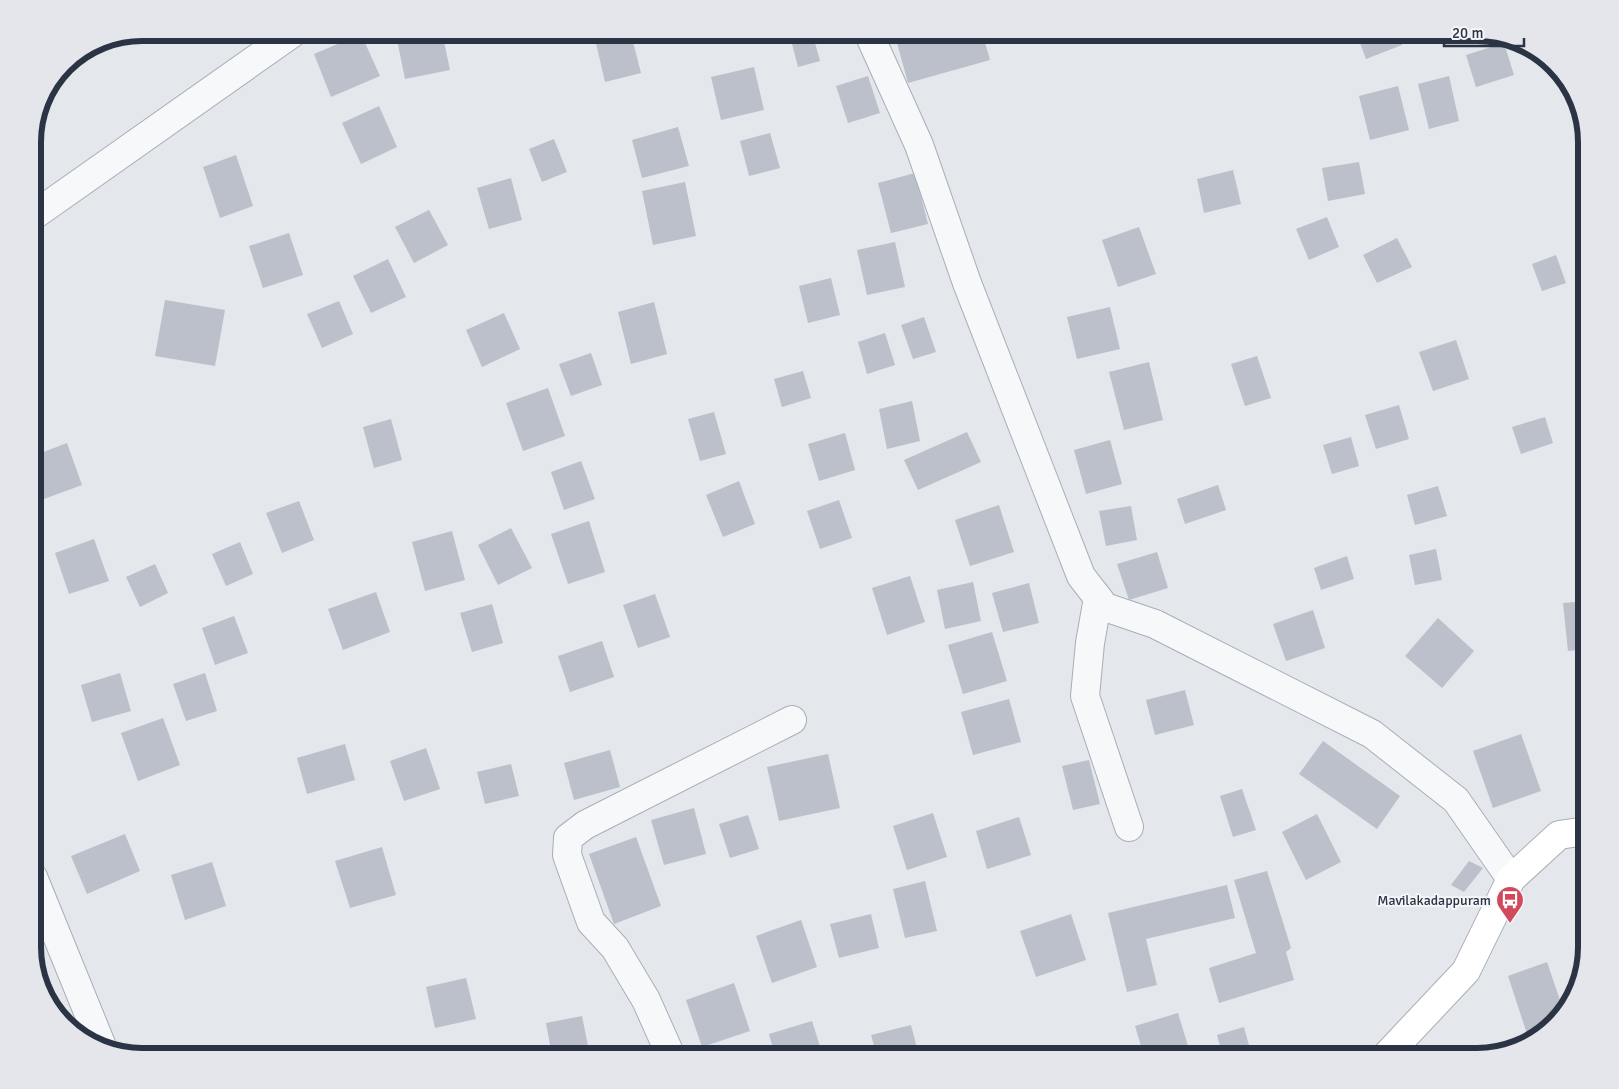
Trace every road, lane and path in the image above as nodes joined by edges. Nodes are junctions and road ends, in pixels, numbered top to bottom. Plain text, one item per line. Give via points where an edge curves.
1 (281, 41) edge
2 (872, 41) edge
3 (41, 210) edge
4 (1098, 598) junction
5 (792, 720) dead end
6 (1128, 827) dead end
7 (1578, 832) edge
8 (1511, 879) junction
9 (41, 897) edge
10 (98, 1038) edge
11 (667, 1048) edge
12 (1394, 1048) edge

1 - 3 street
2 - 4 street via 919,145 967,282 1081,576
4 - 6 street via 1085,696
4 - 8 street via 1105,607 1155,624 1372,734 1456,800
5 - 11 street via 585,826 568,838 567,855 591,922 615,948 646,1000
7 - 8 main road via 1559,835
8 - 12 main road via 1466,971
9 - 10 street

